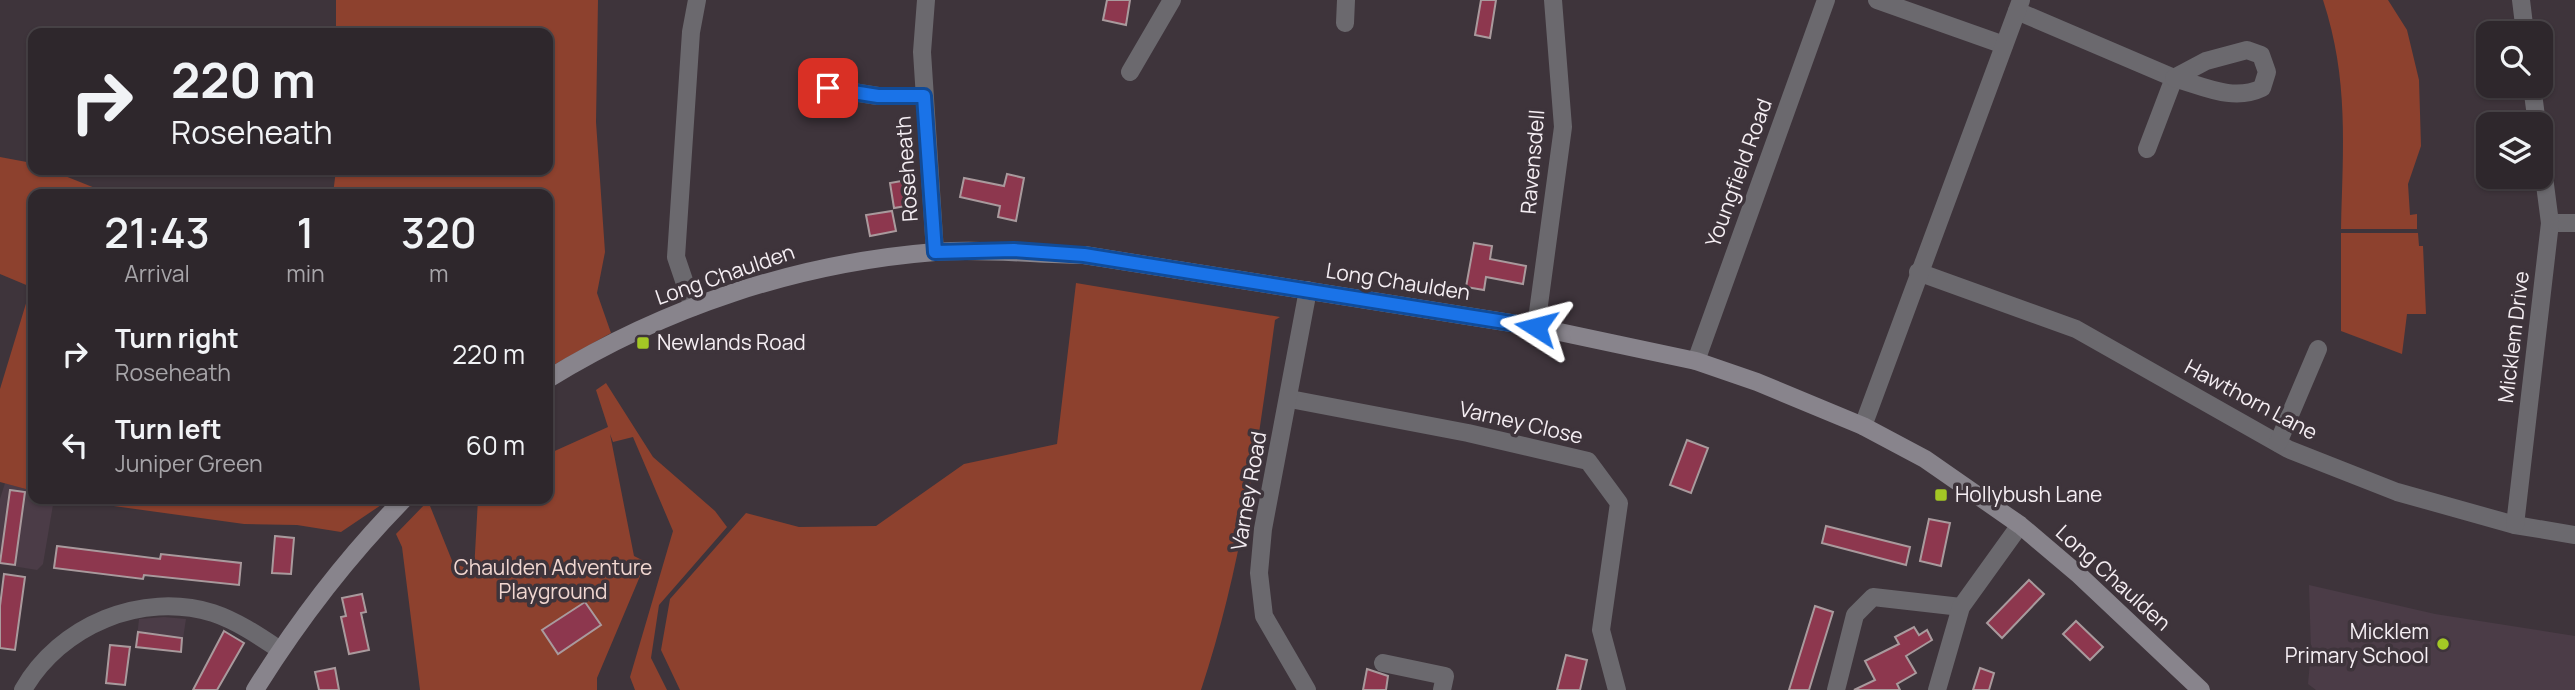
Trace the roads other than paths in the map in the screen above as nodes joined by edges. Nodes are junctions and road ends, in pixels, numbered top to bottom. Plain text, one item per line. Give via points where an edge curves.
1 (697, 0) edge
2 (926, 0) edge
3 (1172, 0) edge
4 (1346, 0) edge
5 (1553, 0) edge
6 (1826, 0) edge
7 (1877, 0) edge
8 (2521, 0) edge
9 (2019, 6) edge
10 (2524, 21) edge
11 (1345, 23) dead end
12 (2004, 45) junction
13 (1130, 72) dead end
14 (2174, 78) junction
15 (828, 88) dead end
16 (924, 96) junction
17 (2147, 149) dead end
18 (2546, 189) edge
19 (2550, 223) junction
20 (2575, 223) edge
21 (935, 252) junction
22 (1918, 272) junction
23 (1308, 290) junction
24 (693, 307) junction
25 (1536, 327) junction
26 (2318, 349) dead end
27 (1696, 361) junction
28 (553, 376) edge
29 (1290, 399) junction
30 (1863, 426) junction
31 (2278, 443) junction
32 (400, 504) edge
33 (2020, 524) junction
34 (2515, 525) junction
35 (2575, 535) edge
36 (1961, 607) junction
37 (280, 650) junction
38 (1383, 663) dead end
39 (23, 690) edge
40 (255, 690) edge
41 (1307, 690) edge
42 (1442, 690) edge
43 (1617, 690) edge
44 (1836, 690) edge
45 (1937, 690) edge
46 (2201, 690) edge

1 - 24 street via 676,257
2 - 16 street, Roseheath
3 - 13 street
4 - 11 street
5 - 25 street, Ravensdell via 1563,127
6 - 27 street, Youngfield Road
7 - 12 street
8 - 10 street
9 - 12 street
9 - 14 street
12 - 22 street
14 - 14 street via 2206,61 2247,50 2261,55 2267,72 2262,88 2248,94
14 - 17 street
15 - 16 street via 878,96
16 - 21 street, Roseheath
18 - 19 street, Micklem Drive
19 - 20 street
19 - 34 street, Micklem Drive
21 - 23 street, Long Chaulden via 1014,250 1084,255
21 - 24 street, Long Chaulden via 814,269
22 - 30 street
22 - 31 street, Hawthorn Lane via 2076,329
23 - 25 street, Long Chaulden
23 - 29 street, Varney Road
24 - 28 street, Long Chaulden via 612,342
25 - 27 street, Long Chaulden
26 - 31 street
27 - 30 street, Long Chaulden
29 - 41 street, Varney Road via 1263,529 1259,573 1265,615
29 - 43 street, Varney Close via 1588,461 1619,503 1601,630
30 - 33 street, Long Chaulden via 1925,459
31 - 34 street, Hawthorn Lane via 2396,492
32 - 37 street via 319,595
33 - 36 street
33 - 46 street, Long Chaulden
34 - 35 street, Hawthorn Lane
36 - 44 street via 1873,597 1855,615
36 - 45 street
37 - 39 street via 239,624 186,607 123,611 95,622 49,655
37 - 40 street
38 - 42 street via 1445,676

